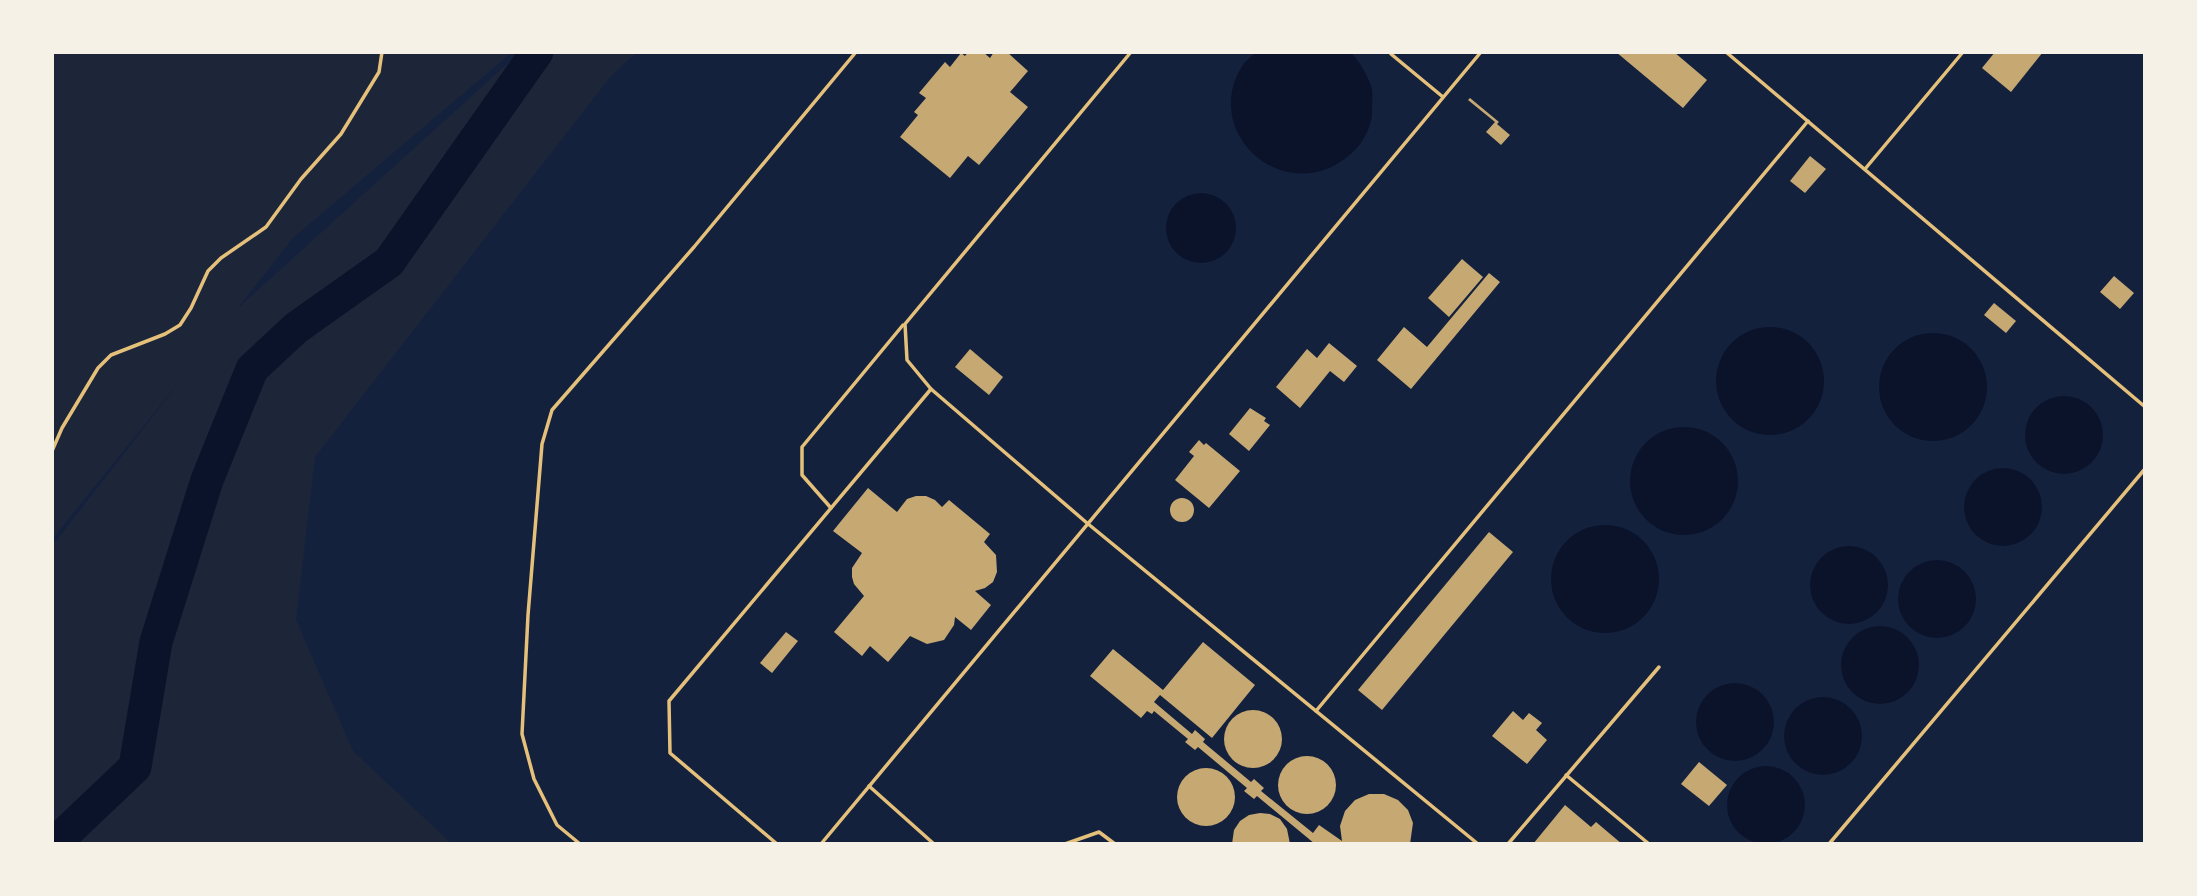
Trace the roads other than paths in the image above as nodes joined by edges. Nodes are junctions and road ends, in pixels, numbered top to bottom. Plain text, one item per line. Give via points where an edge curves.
1 (856, 52) edge
2 (1131, 52) edge
3 (1481, 52) edge
4 (1726, 52) edge
5 (1962, 52) edge
6 (1390, 53) edge
7 (1444, 97) junction
8 (1808, 121) junction
9 (1865, 170) junction
10 (905, 324) junction
11 (931, 389) junction
12 (2144, 406) edge
13 (2144, 470) edge
14 (831, 508) junction
15 (1087, 523) junction
16 (1659, 667) dead end
17 (1316, 711) junction
18 (1566, 775) junction
19 (869, 786) junction
20 (580, 844) edge
21 (777, 844) edge
22 (821, 844) edge
23 (934, 844) edge
24 (1065, 844) edge
25 (1115, 844) edge
26 (1478, 844) edge
27 (1508, 844) edge
28 (1649, 844) edge
29 (1829, 844) edge

1 - 20 lane via 552,410 542,444 522,734 534,779 557,825
2 - 10 lane
3 - 7 lane
4 - 8 lane
5 - 9 lane
6 - 7 lane
7 - 15 lane
8 - 9 lane
8 - 17 lane
9 - 12 lane
10 - 11 lane via 907,360
10 - 14 lane via 802,447 802,475
11 - 14 lane
11 - 15 lane
13 - 29 lane
14 - 21 lane via 669,701 670,753
15 - 17 lane
15 - 19 lane
16 - 18 lane
17 - 26 lane
18 - 27 lane
18 - 28 lane
19 - 22 lane
19 - 23 lane
24 - 25 lane via 1100,832

